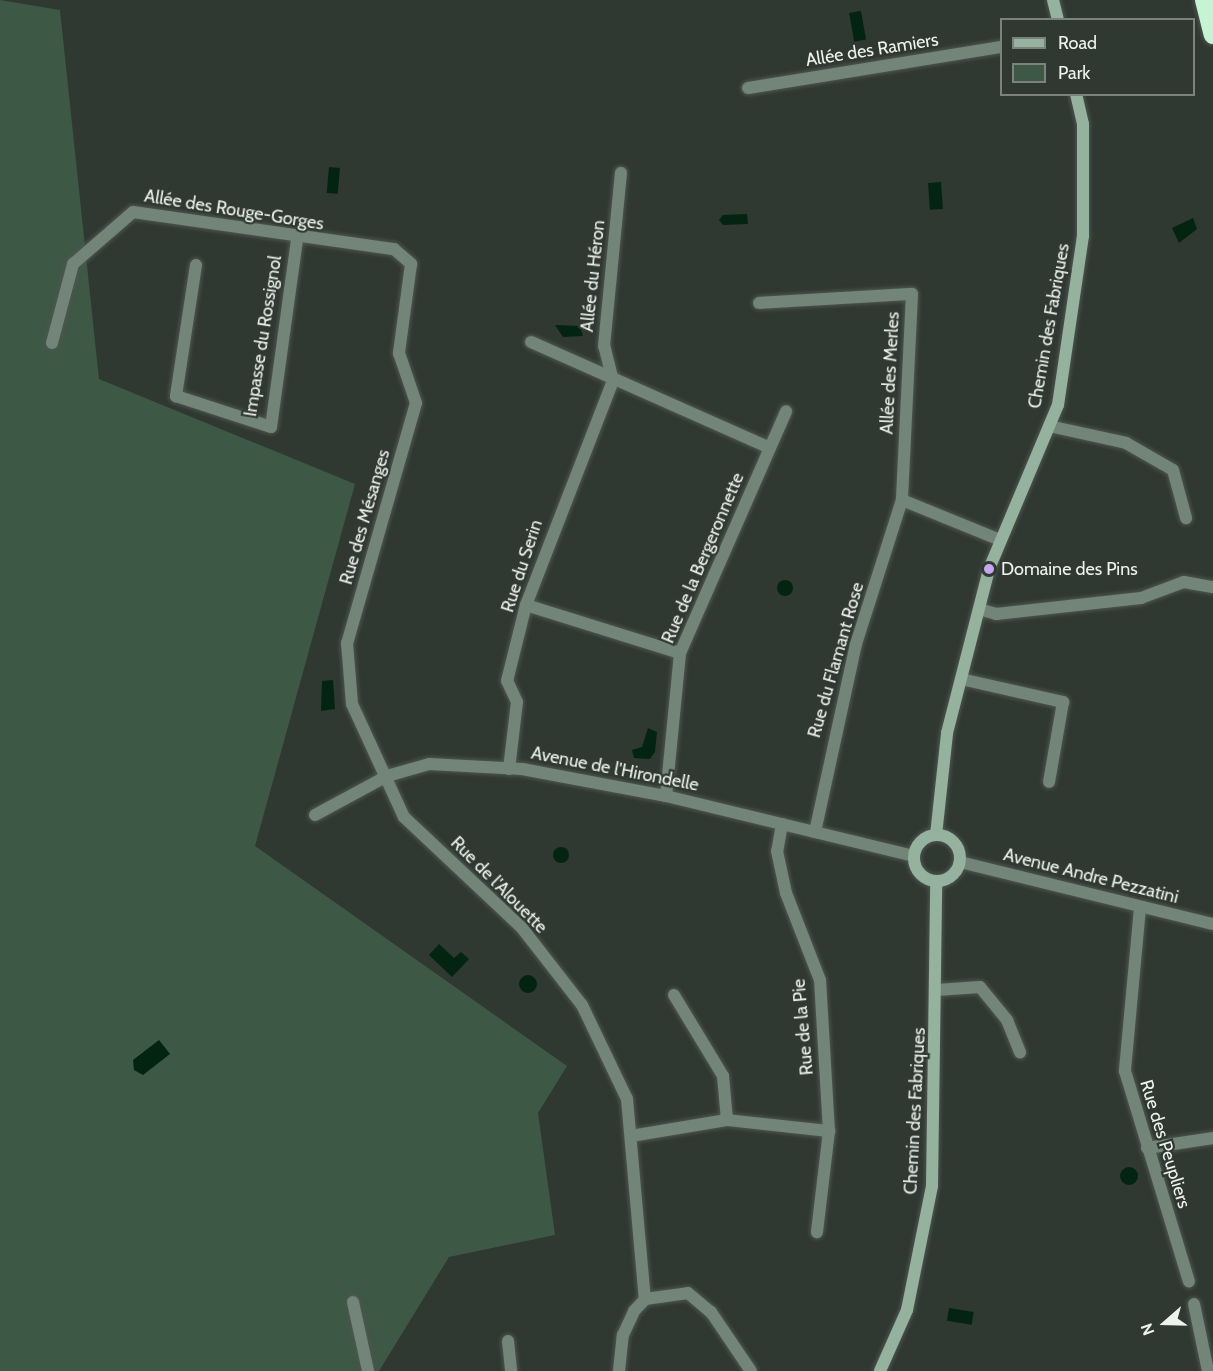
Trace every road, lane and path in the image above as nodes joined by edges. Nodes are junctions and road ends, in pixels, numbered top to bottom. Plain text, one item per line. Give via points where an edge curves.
1 (1053, 0) edge
2 (1204, 0) edge
3 (1058, 18) edge
4 (1213, 35) edge
5 (1000, 47) edge
6 (748, 88) dead end
7 (1076, 96) edge
8 (621, 173) dead end
9 (297, 239) junction
10 (411, 264) joint
11 (196, 265) dead end
12 (759, 303) dead end
13 (531, 342) dead end
14 (52, 343) dead end
15 (613, 381) junction
16 (786, 411) dead end
17 (1049, 426) junction
18 (770, 448) junction
19 (902, 500) junction
20 (1186, 518) dead end
21 (1000, 540) junction
22 (1213, 587) edge
23 (526, 605) junction
24 (979, 609) junction
25 (680, 654) junction
26 (961, 679) junction
27 (509, 768) junction
28 (387, 776) junction
29 (1049, 782) dead end
30 (666, 796) junction
31 (315, 815) dead end
32 (782, 824) junction
33 (815, 832) junction
34 (936, 835) junction
35 (914, 856) junction
36 (960, 862) junction
37 (936, 881) junction
38 (1140, 908) junction
39 (1213, 924) edge
40 (937, 990) junction
41 (674, 995) dead end
42 (1020, 1052) dead end
43 (727, 1120) junction
44 (829, 1131) junction
45 (631, 1136) junction
46 (1213, 1138) edge
47 (1147, 1148) junction
48 (817, 1232) dead end
49 (1189, 1281) dead end
50 (645, 1299) junction
51 (353, 1302) dead end
52 (1194, 1304) dead end
53 (508, 1341) dead end
54 (368, 1371) edge
55 (511, 1371) edge
56 (619, 1371) edge
57 (751, 1371) edge
58 (880, 1371) edge
59 (1208, 1371) edge

1 - 3 street
2 - 4 highway
5 - 6 street, Allée des Ramiers
7 - 17 street, Chemin des Fabriques via 1083,124 1083,236 1058,405
8 - 15 street, Allée du Héron via 604,346
9 - 10 street, Allée des Rouge-Gorges via 394,249
9 - 11 street, Impasse du Rossignol via 271,427 176,396
9 - 14 street, Allée des Rouge-Gorges via 133,212 73,264
10 - 28 street, Rue des Mésanges via 399,353 416,403 347,643 352,704
12 - 19 street, Allée des Merles via 912,294
13 - 15 street
15 - 18 street
15 - 23 street, Rue du Serin
16 - 18 street, Rue de la Bergeronnette
17 - 20 street via 1126,443 1173,470
17 - 21 street, Chemin des Fabriques
18 - 25 street, Rue de la Bergeronnette
19 - 21 street
19 - 33 street, Rue du Flamant Rose via 856,644
21 - 24 street, Chemin des Fabriques
22 - 24 street via 1184,582 1141,597 996,614
23 - 25 street
23 - 27 street, Rue du Serin via 507,681 517,702
24 - 26 street, Chemin des Fabriques
25 - 30 street, Rue de la Bergeronnette
26 - 29 street via 1063,702
26 - 34 street, Chemin des Fabriques via 946,733
27 - 28 street, Avenue de l'Hirondelle via 429,764
27 - 30 street, Avenue de l'Hirondelle
28 - 31 street, Avenue de l'Hirondelle
28 - 45 street, Rue de l'Alouette via 404,817 522,928 582,1005 627,1099
30 - 32 street, Avenue de l'Hirondelle
32 - 33 street, Avenue de l'Hirondelle
32 - 44 street, Rue de la Pie via 777,851 786,893 820,980
33 - 35 street, Avenue de l'Hirondelle
34 - 35 street via 919,844
34 - 36 street via 955,842
35 - 37 street via 923,876
36 - 37 street via 949,878
36 - 38 street, Avenue Andre Pezzatini
37 - 40 street, Chemin des Fabriques
38 - 39 street, Avenue Andre Pezzatini
38 - 47 street, Rue des Peupliers via 1125,1071
40 - 42 street via 980,987 1007,1020
40 - 58 street, Chemin des Fabriques via 932,1186 907,1310
41 - 43 street via 723,1076
43 - 44 street
43 - 45 street
44 - 48 street, Rue de la Pie
45 - 50 street, Rue de l'Alouette
46 - 47 street
47 - 49 street, Rue des Peupliers
50 - 56 street via 623,1335
50 - 57 street via 688,1293 711,1312
51 - 54 street
52 - 59 street
53 - 55 street

